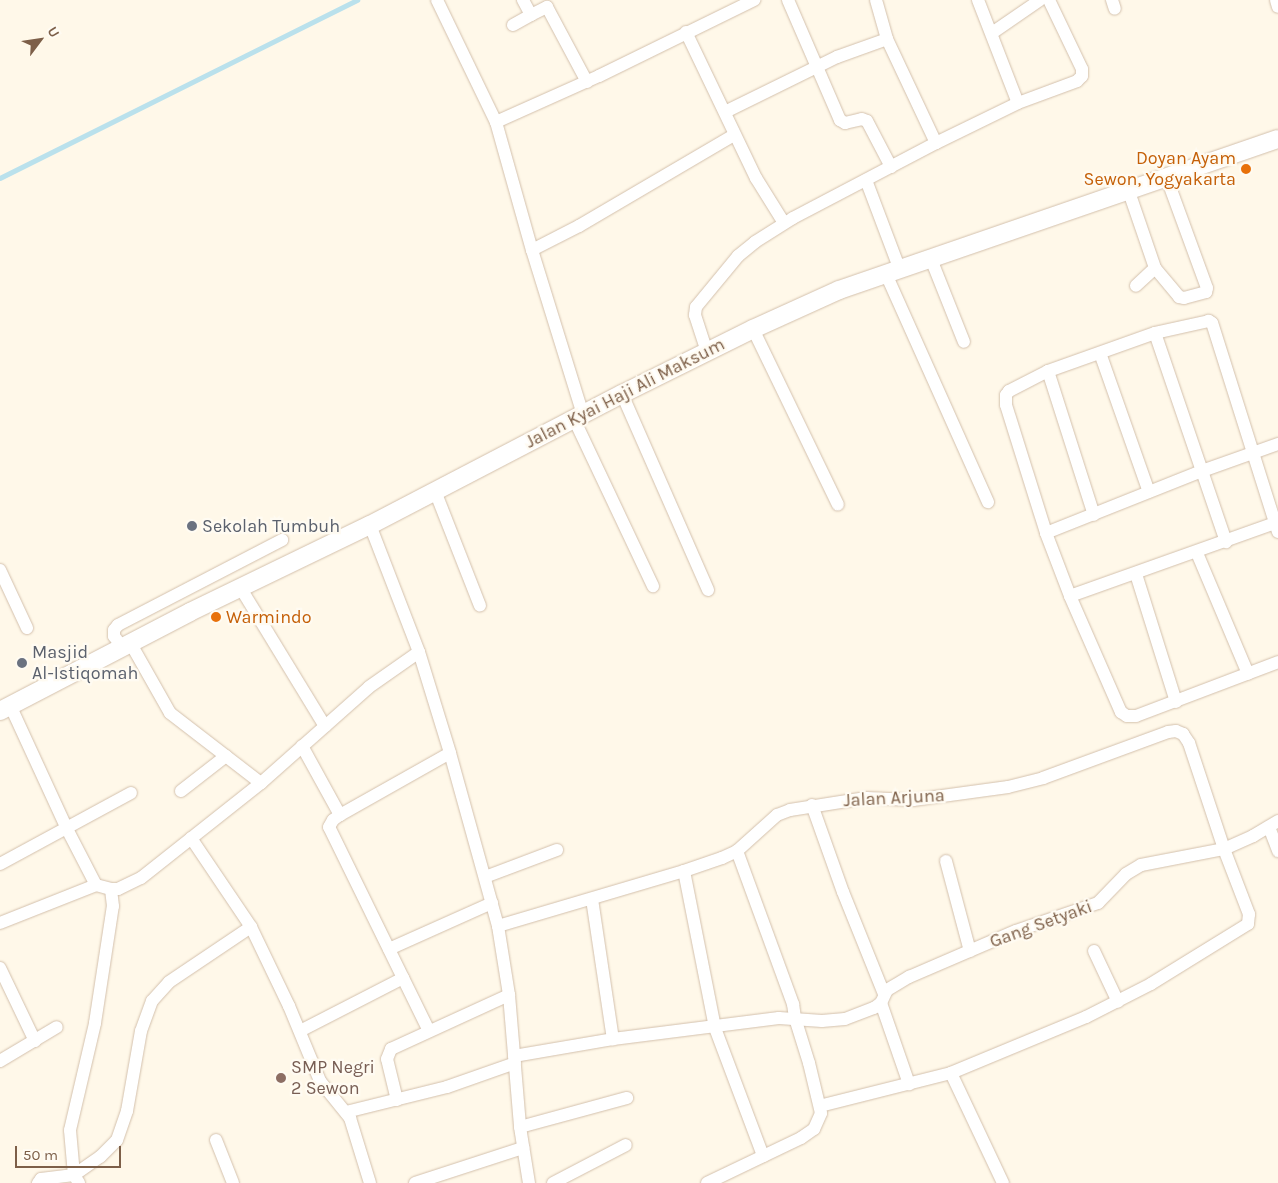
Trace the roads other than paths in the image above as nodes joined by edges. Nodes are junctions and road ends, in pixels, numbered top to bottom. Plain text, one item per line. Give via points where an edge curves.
1 (437, 0) edge
2 (523, 0) edge
3 (754, 0) edge
4 (788, 0) edge
5 (876, 0) edge
6 (978, 0) edge
7 (1040, 0) edge
8 (1049, 0) edge
9 (1276, 0) edge
10 (1278, 7) edge
11 (531, 15) junction
12 (513, 25) dead end
13 (686, 32) junction
14 (992, 33) junction
15 (887, 39) junction
16 (816, 66) junction
17 (587, 82) junction
18 (1018, 103) junction
19 (724, 112) junction
20 (496, 122) junction
21 (734, 135) junction
22 (1278, 139) edge
23 (936, 143) junction
24 (891, 167) junction
25 (1166, 176) junction
26 (866, 180) junction
27 (1128, 189) junction
28 (784, 223) junction
29 (532, 250) junction
30 (931, 259) junction
31 (1155, 268) junction
32 (893, 272) junction
33 (1136, 286) dead end
34 (753, 329) junction
35 (1155, 333) junction
36 (964, 342) dead end
37 (707, 352) junction
38 (1100, 352) junction
39 (1048, 371) junction
40 (622, 394) junction
41 (579, 417) junction
42 (1278, 444) edge
43 (1252, 453) junction
44 (1202, 471) junction
45 (435, 491) junction
46 (1149, 492) junction
47 (988, 502) dead end
48 (838, 505) dead end
49 (1094, 515) junction
50 (370, 525) junction
51 (1277, 526) edge
52 (1046, 533) junction
53 (282, 540) dead end
54 (1226, 542) junction
55 (1197, 553) junction
56 (0, 570) edge
57 (1136, 574) junction
58 (653, 586) dead end
59 (240, 587) junction
60 (708, 590) dead end
61 (178, 592) junction
62 (1070, 596) junction
63 (480, 606) dead end
64 (190, 612) junction
65 (27, 628) dead end
66 (127, 646) junction
67 (419, 652) junction
68 (1278, 662) edge
69 (1248, 674) junction
70 (1176, 702) junction
71 (5, 708) edge
72 (325, 726) junction
73 (302, 746) junction
74 (450, 753) junction
75 (226, 756) junction
76 (261, 782) junction
77 (181, 791) dead end
78 (131, 793) dead end
79 (812, 805) junction
80 (340, 814) junction
81 (1273, 824) edge
82 (66, 827) junction
83 (191, 838) junction
84 (1224, 849) junction
85 (557, 850) dead end
86 (737, 851) junction
87 (1278, 851) edge
88 (946, 861) dead end
89 (0, 864) edge
90 (684, 871) junction
91 (485, 877) junction
92 (96, 885) junction
93 (110, 890) junction
94 (592, 899) junction
95 (492, 903) junction
96 (0, 923) edge
97 (498, 926) junction
98 (251, 927) junction
99 (389, 949) junction
100 (970, 951) junction
101 (1094, 951) dead end
102 (0, 968) edge
103 (404, 978) junction
104 (509, 995) junction
105 (883, 999) junction
106 (1118, 1002) junction
107 (795, 1018) junction
108 (58, 1027) dead end
109 (715, 1028) junction
110 (300, 1031) junction
111 (430, 1031) junction
112 (612, 1039) junction
113 (35, 1041) junction
114 (514, 1060) junction
115 (0, 1061) edge
116 (951, 1073) junction
117 (909, 1084) junction
118 (626, 1098) dead end
119 (397, 1100) junction
120 (820, 1106) junction
121 (346, 1112) junction
122 (520, 1127) junction
123 (216, 1140) dead end
124 (626, 1145) dead end
125 (523, 1148) junction
126 (763, 1156) junction
127 (76, 1179) edge
128 (38, 1183) edge
129 (233, 1183) edge
130 (370, 1183) edge
131 (415, 1183) edge
132 (529, 1183) edge
133 (553, 1183) edge
134 (707, 1183) edge
135 (1003, 1183) edge

1 - 20 street
2 - 11 street
3 - 13 street
4 - 16 street
5 - 15 street
6 - 14 street
7 - 14 street
8 - 18 street via 1082,69 1082,76 1077,81
9 - 10 street
11 - 12 street
11 - 17 street via 547,7
13 - 17 street
13 - 19 street
14 - 18 street
15 - 16 street
15 - 23 street
16 - 19 street
16 - 24 street via 840,120 845,124 862,119 867,121
17 - 20 street
18 - 23 street
19 - 21 street
20 - 29 street
21 - 28 street
21 - 29 street
22 - 25 street, Jalan Kyai Haji Ali Maksum
23 - 24 street
24 - 26 street
25 - 27 street, Jalan Kyai Haji Ali Maksum
25 - 31 street via 1206,292 1180,297
26 - 28 street
26 - 32 street
27 - 30 street, Jalan Kyai Haji Ali Maksum
27 - 31 street
28 - 37 street via 738,256 698,302 695,315
29 - 41 street
30 - 32 street, Jalan Kyai Haji Ali Maksum
30 - 36 street
31 - 33 street
32 - 34 street, Jalan Kyai Haji Ali Maksum via 839,290
32 - 47 street
34 - 37 street, Jalan Kyai Haji Ali Maksum
34 - 48 street
35 - 38 street
35 - 43 street via 1206,321 1212,323
35 - 44 street
37 - 40 street, Jalan Kyai Haji Ali Maksum
38 - 39 street
38 - 46 street
39 - 49 street
39 - 52 street via 1009,391 1006,399
40 - 41 street, Jalan Kyai Haji Ali Maksum
40 - 60 street
41 - 45 street, Jalan Kyai Haji Ali Maksum
41 - 58 street
42 - 43 street
43 - 44 street
43 - 51 street
44 - 46 street
44 - 54 street
45 - 50 street, Jalan Kyai Haji Ali Maksum
45 - 63 street
46 - 49 street
49 - 52 street
50 - 59 street, Jalan Kyai Haji Ali Maksum
50 - 67 street
51 - 54 street
52 - 62 street
53 - 61 street
54 - 55 street
55 - 57 street
55 - 69 street
56 - 65 street
57 - 62 street
57 - 70 street
59 - 64 street, Jalan Kyai Haji Ali Maksum
59 - 72 street
61 - 64 street
61 - 66 street via 116,627 114,636
62 - 70 street via 1121,712 1136,716
64 - 66 street, Jalan Kyai Haji Ali Maksum
66 - 71 street, Jalan Kyai Haji Ali Maksum
66 - 75 street via 170,713
67 - 72 street via 369,688
67 - 74 street
68 - 69 street
69 - 70 street
71 - 82 street
72 - 73 street
73 - 76 street
73 - 80 street
74 - 80 street
74 - 91 street
75 - 76 street
75 - 77 street
76 - 83 street
78 - 82 street
79 - 84 street, Jalan Arjuna via 866,798 914,800 1008,787 1043,778 1176,730 1189,743
79 - 86 street, Jalan Arjuna via 777,815
79 - 105 street
80 - 99 street via 329,830
81 - 84 street, Gang Setyaki
81 - 87 street
82 - 89 street
82 - 92 street
83 - 93 street via 141,878
83 - 98 street
84 - 100 street, Gang Setyaki via 1141,865 1126,874 1098,903 1016,931
84 - 106 street via 1249,914 1248,924
85 - 91 street
86 - 90 street, Jalan Arjuna
86 - 107 street via 793,1004
88 - 100 street
90 - 94 street, Jalan Arjuna
90 - 109 street
91 - 95 street
92 - 93 street
92 - 96 street
93 - 127 street via 112,906 95,1023 70,1130
94 - 97 street, Jalan Arjuna
94 - 112 street
95 - 97 street
95 - 99 street
97 - 104 street
98 - 110 street
98 - 127 street via 169,982 152,1001 141,1031 117,1140
99 - 103 street
100 - 105 street, Gang Setyaki via 900,981 887,990
101 - 106 street
102 - 113 street
103 - 110 street
103 - 111 street
104 - 111 street
104 - 114 street
105 - 107 street, Gang Setyaki via 874,1008 833,1021
105 - 117 street
106 - 116 street
107 - 109 street, Gang Setyaki
107 - 120 street
108 - 113 street
109 - 112 street, Gang Setyaki
109 - 126 street
110 - 121 street via 320,1081
111 - 119 street via 388,1052
112 - 114 street, Gang Setyaki
113 - 115 street
114 - 119 street, Gang Setyaki via 448,1087
114 - 122 street
116 - 117 street
116 - 135 street
117 - 120 street
118 - 122 street
119 - 121 street, Gang Setyaki
120 - 126 street via 818,1123 809,1133
121 - 130 street
122 - 125 street
123 - 129 street
124 - 133 street
125 - 131 street
125 - 132 street
126 - 134 street
127 - 128 street via 41,1179

